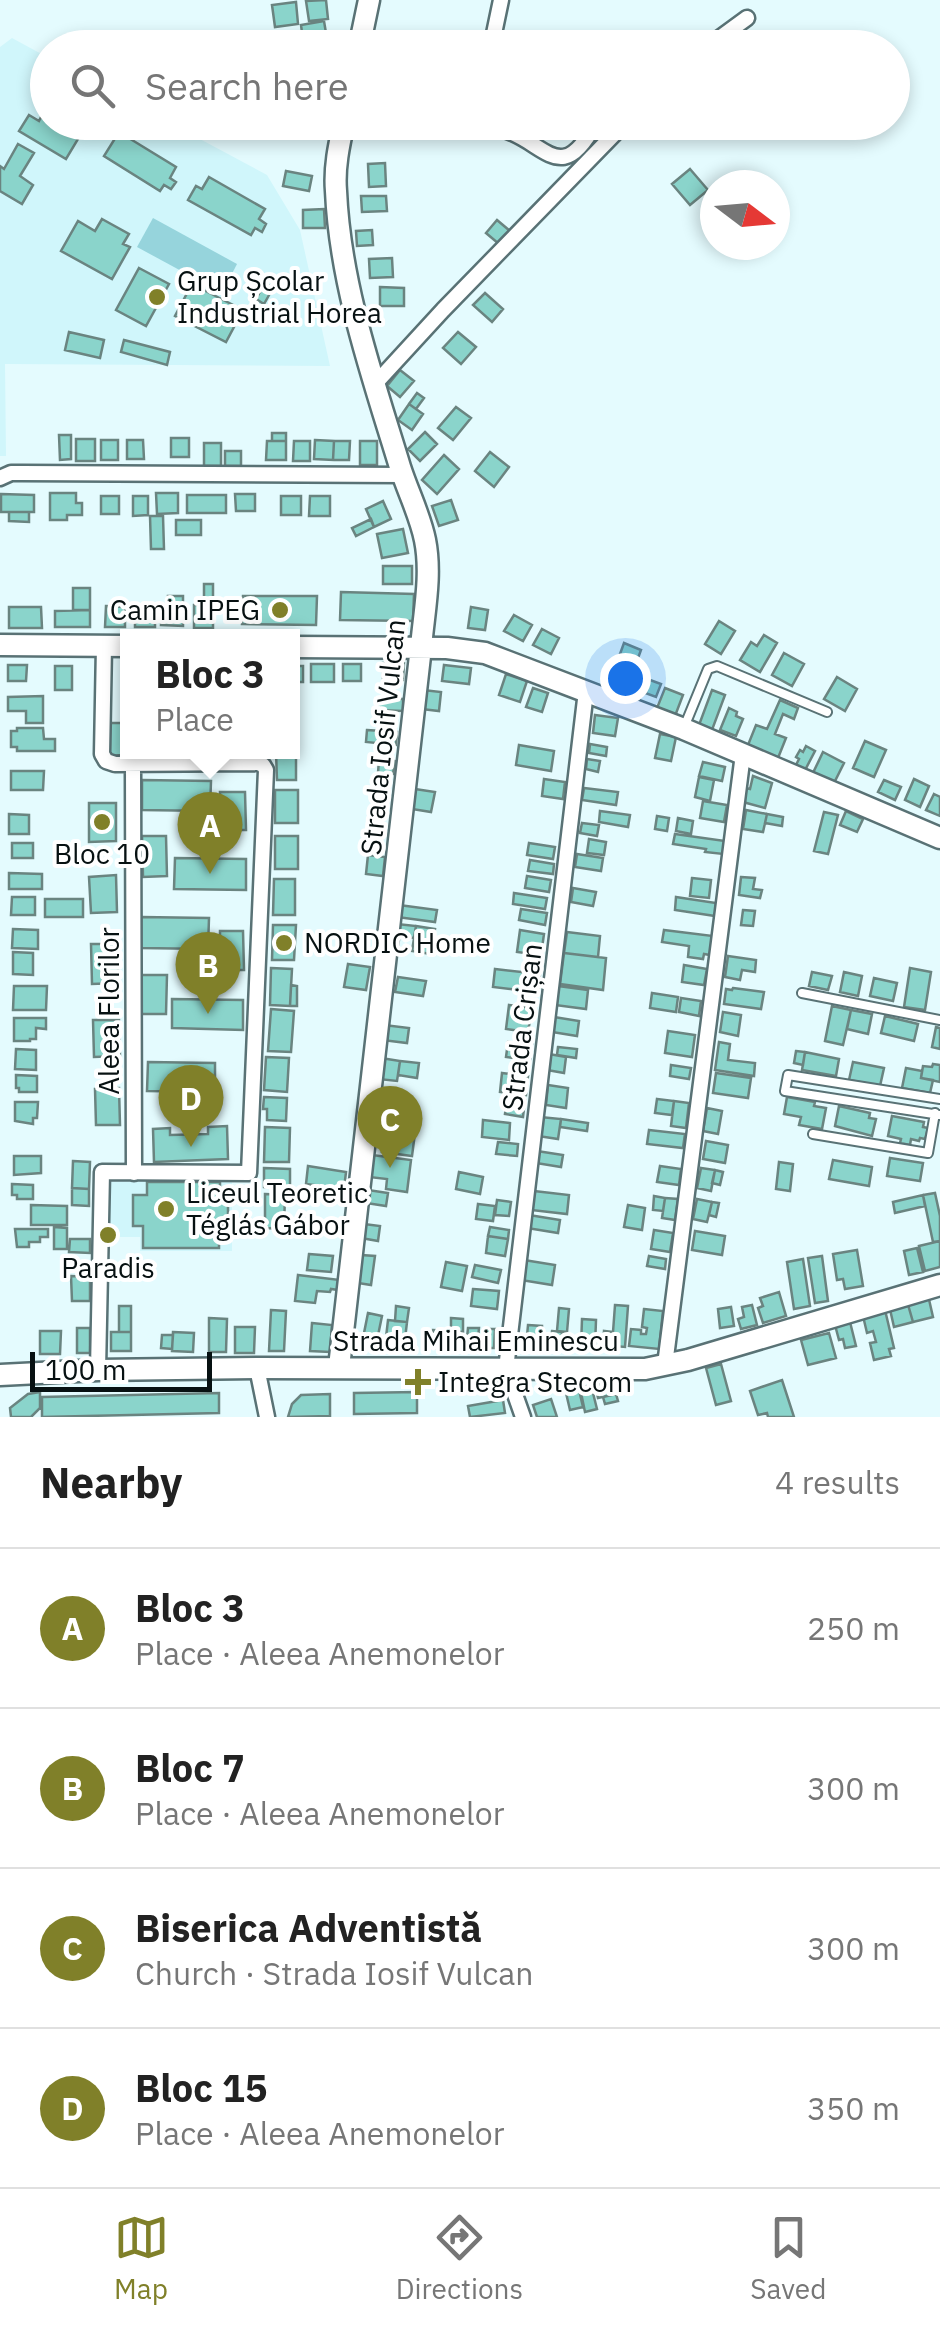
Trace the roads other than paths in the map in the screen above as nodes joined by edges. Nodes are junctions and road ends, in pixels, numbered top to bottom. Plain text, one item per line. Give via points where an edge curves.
1 (369, 0) edge
2 (502, 0) edge
3 (747, 18) dead end
4 (363, 30) edge
5 (496, 30) edge
6 (731, 30) edge
7 (341, 140) edge
8 (523, 140) edge
9 (587, 140) edge
10 (608, 140) edge
11 (375, 384) junction
12 (403, 475) junction
13 (0, 478) edge
14 (0, 645) edge
15 (104, 646) junction
16 (120, 646) edge
17 (300, 646) edge
18 (421, 647) junction
19 (586, 691) junction
20 (827, 712) dead end
21 (684, 729) junction
22 (743, 754) junction
23 (133, 764) junction
24 (940, 838) edge
25 (802, 993) dead end
26 (940, 1020) edge
27 (938, 1099) edge
28 (937, 1114) edge
29 (813, 1134) dead end
30 (134, 1173) junction
31 (940, 1285) edge
32 (665, 1365) junction
33 (339, 1367) junction
34 (257, 1368) junction
35 (506, 1369) junction
36 (98, 1370) junction
37 (0, 1375) edge
38 (267, 1417) edge
39 (523, 1417) edge

1 - 4 street
2 - 5 street
3 - 6 street
7 - 11 street, Strada Iosif Vulcan via 336,192 349,284
8 - 9 street via 561,156
10 - 11 street
11 - 12 street, Strada Iosif Vulcan
12 - 13 street
12 - 18 street, Strada Iosif Vulcan via 426,542
14 - 15 street
15 - 16 street
15 - 23 street via 102,754 106,762
17 - 18 street
18 - 19 street via 486,653
18 - 33 street, Strada Iosif Vulcan
19 - 21 street
19 - 35 street, Strada Crișan
20 - 21 lane via 716,666 704,676
21 - 22 street
22 - 24 street
22 - 32 street
23 - 30 street, Aleea Florilor
23 - 30 street via 258,763 266,770 249,1172
25 - 26 lane
27 - 28 lane
27 - 28 lane via 788,1076 786,1091
28 - 29 lane via 928,1153
30 - 36 street via 100,1176
31 - 32 street, Strada Mihai Eminescu
32 - 35 street, Strada Mihai Eminescu
33 - 34 street, Strada Mihai Eminescu
33 - 35 street, Strada Mihai Eminescu
34 - 36 street, Strada Mihai Eminescu
34 - 38 street
35 - 39 street
36 - 37 street, Strada Mihai Eminescu

